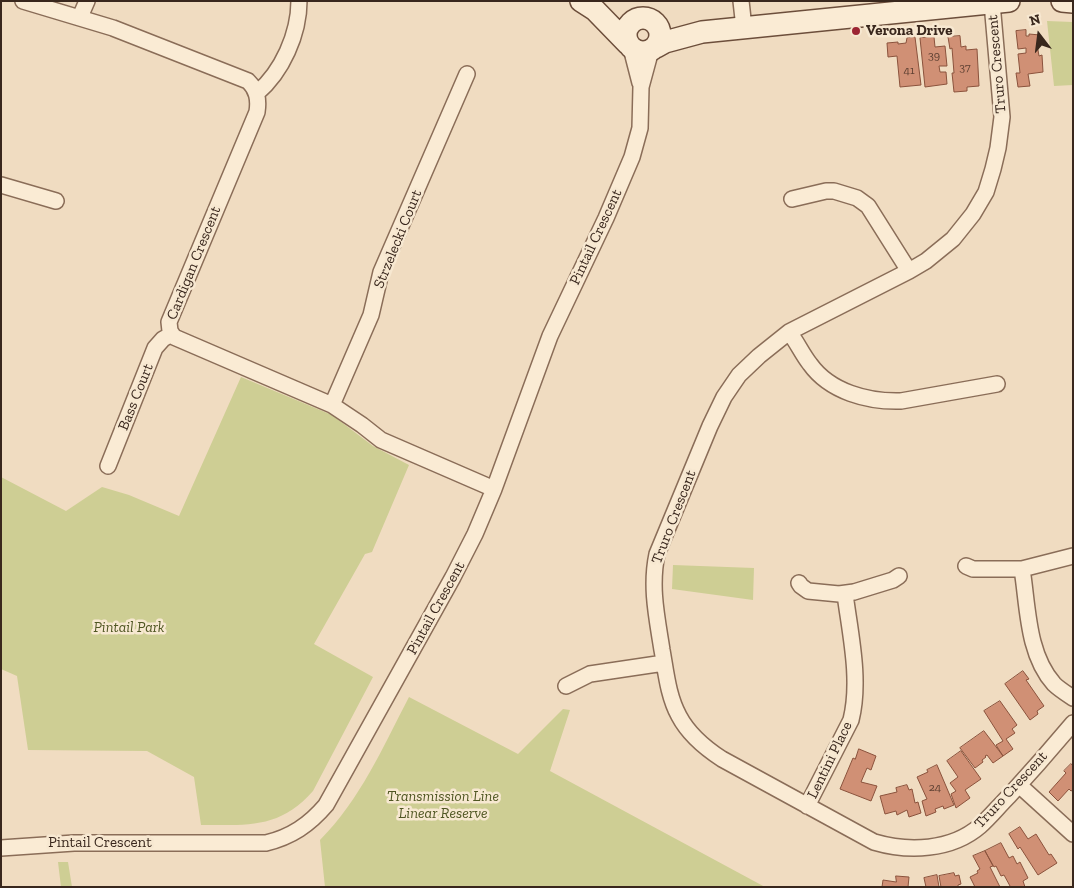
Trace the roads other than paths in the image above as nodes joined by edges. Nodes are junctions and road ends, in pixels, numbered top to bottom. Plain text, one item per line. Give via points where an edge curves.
1 (23, 1) edge
2 (87, 1) edge
3 (299, 1) edge
4 (741, 1) edge
5 (1062, 1) edge
6 (1000, 2) edge
7 (1073, 2) edge
8 (956, 4) edge
9 (588, 6) edge
10 (80, 17) junction
11 (645, 20) junction
12 (744, 28) junction
13 (702, 32) junction
14 (641, 47) junction
15 (466, 74) dead end
16 (257, 93) junction
17 (1, 185) edge
18 (792, 199) dead end
19 (56, 201) dead end
20 (909, 271) junction
21 (789, 332) junction
22 (172, 334) junction
23 (997, 384) dead end
24 (332, 405) junction
25 (108, 466) dead end
26 (494, 489) junction
27 (1073, 556) edge
28 (966, 566) dead end
29 (1022, 569) junction
30 (899, 576) dead end
31 (800, 583) dead end
32 (845, 594) junction
33 (664, 663) junction
34 (564, 686) dead end
35 (1073, 698) edge
36 (1073, 724) edge
37 (1019, 785) junction
38 (807, 806) junction
39 (1073, 834) edge
40 (1, 848) edge

1 - 10 street
2 - 10 street
3 - 16 street via 286,55 272,79
4 - 12 street
5 - 7 street
6 - 8 street
6 - 20 street, Truro Crescent via 1002,117 998,148 986,192 960,232 937,253
8 - 12 street
9 - 11 street via 621,19
9 - 14 street
10 - 16 street via 248,81
11 - 13 street
11 - 14 street via 629,25 626,30 626,34
11 - 14 street via 660,31 659,43
12 - 13 street
13 - 14 street
14 - 26 street, Pintail Crescent via 640,128 632,157 550,336
15 - 24 street, Strzelecki Court via 381,272 371,314
16 - 22 street, Cardigan Crescent via 257,112 169,322
17 - 19 street
18 - 20 street via 834,190 857,198 868,206
20 - 21 street, Truro Crescent
21 - 23 street via 819,374 839,388 868,399 901,400
21 - 33 street, Truro Crescent via 748,366 727,392 657,554 654,595
22 - 24 street, Cardigan Crescent via 179,340
22 - 25 street, Bass Court via 155,348
24 - 26 street, Cardigan Crescent via 381,440
26 - 40 street, Pintail Crescent via 466,554 332,796 303,828 277,840 252,844 74,843
27 - 29 street
28 - 29 street via 973,569
29 - 35 street via 1032,639 1038,658 1054,684
30 - 32 street
31 - 32 street via 808,591
32 - 38 street, Lentini Place via 856,680 854,710
33 - 34 street via 590,674
33 - 38 street, Truro Crescent via 674,705 694,737 722,759
36 - 37 street, Truro Crescent
37 - 38 street, Truro Crescent via 980,826 955,840 932,847 890,847 874,842
37 - 39 street

